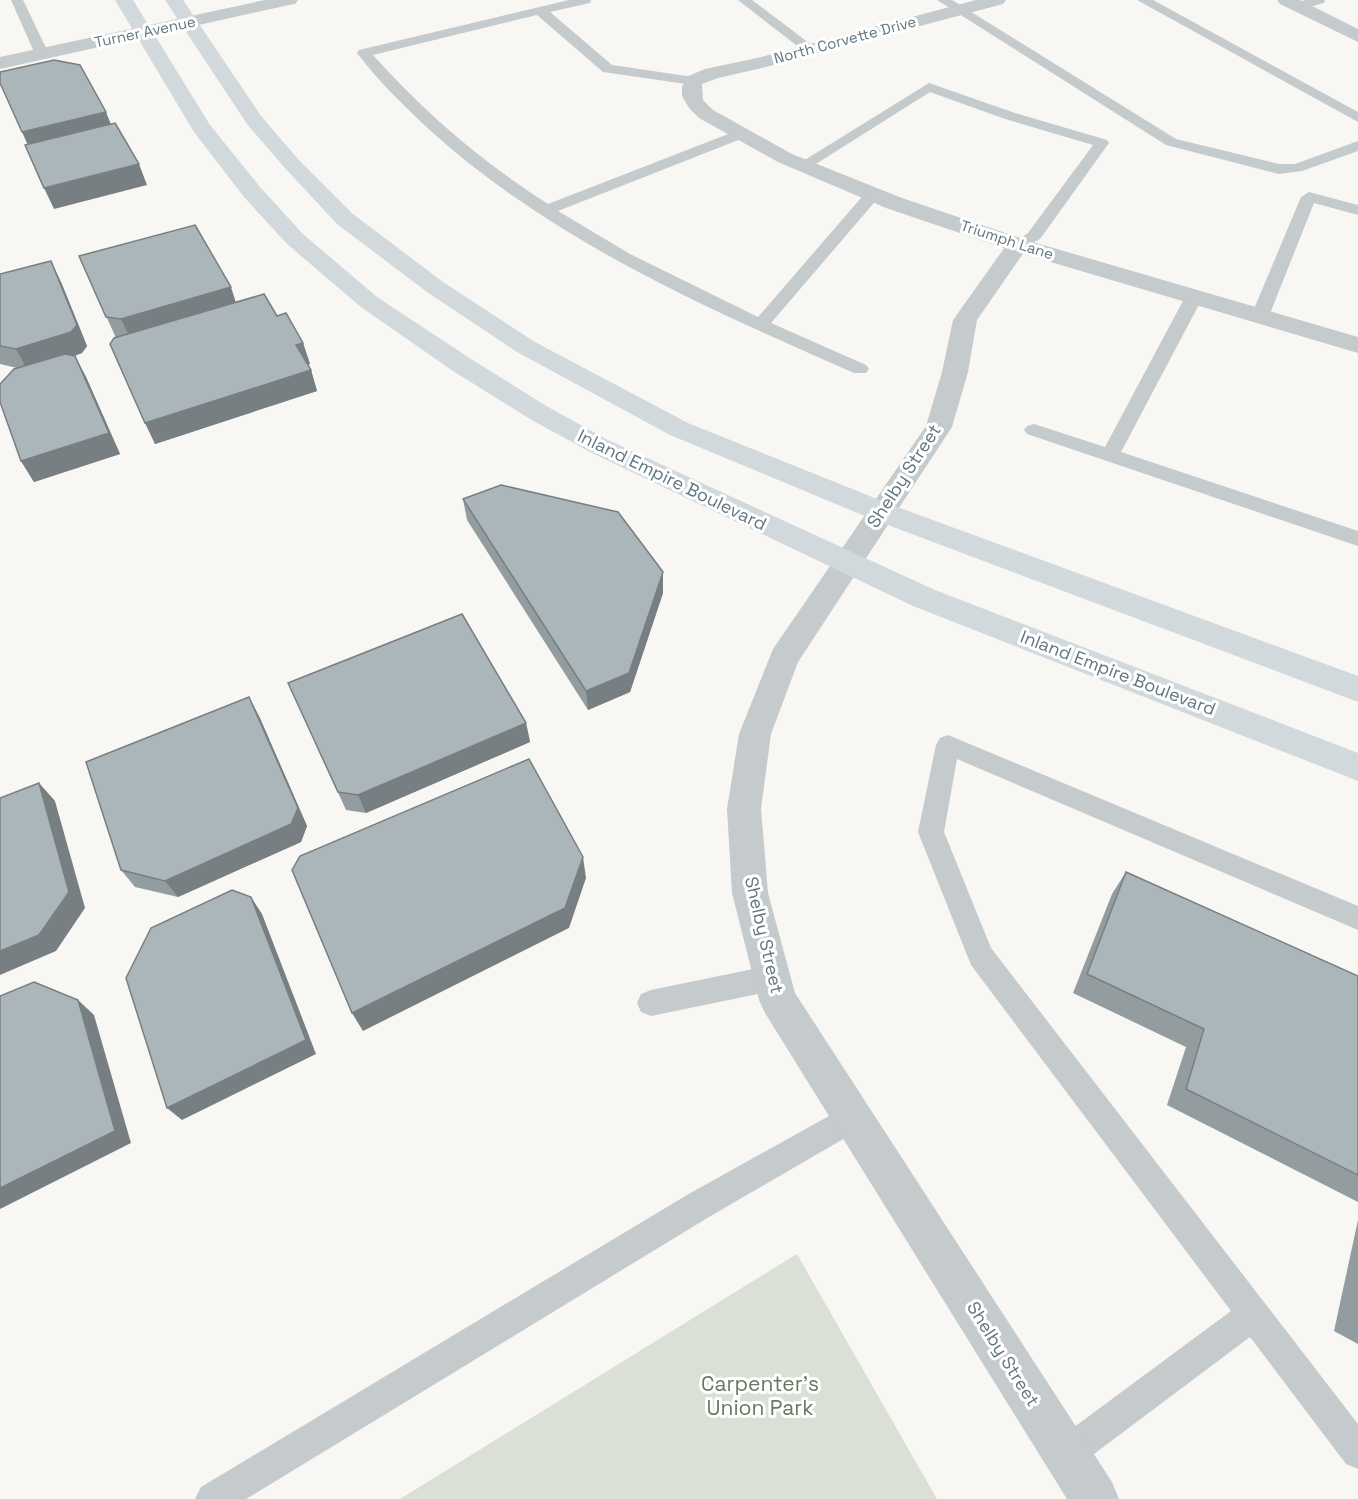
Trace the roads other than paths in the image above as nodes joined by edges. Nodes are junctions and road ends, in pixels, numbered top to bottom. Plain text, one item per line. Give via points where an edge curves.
1 (17, 0) edge
2 (124, 0) edge
3 (174, 0) edge
4 (289, 0) edge
5 (585, 0) edge
6 (744, 0) edge
7 (997, 0) edge
8 (1143, 0) edge
9 (1319, 0) edge
10 (1292, 3) edge
11 (951, 5) edge
12 (540, 11) junction
13 (188, 22) junction
14 (143, 32) junction
15 (1358, 36) edge
16 (810, 49) junction
17 (42, 54) junction
18 (0, 63) edge
19 (693, 81) junction
20 (1358, 118) edge
21 (741, 134) junction
22 (1358, 146) edge
23 (803, 166) junction
24 (873, 194) junction
25 (1358, 210) edge
26 (545, 211) junction
27 (1018, 245) junction
28 (1194, 297) junction
29 (1260, 316) junction
30 (759, 325) junction
31 (1358, 345) edge
32 (860, 369) dead end
33 (1034, 429) dead end
34 (1110, 455) junction
35 (882, 512) junction
36 (1358, 539) edge
37 (848, 564) junction
38 (1358, 689) edge
39 (1358, 767) edge
40 (1358, 918) edge
41 (773, 978) junction
42 (651, 1003) dead end
43 (854, 1118) junction
44 (1254, 1314) junction
45 (1358, 1452) edge
46 (1066, 1454) junction
47 (213, 1499) edge
48 (1095, 1499) edge

1 - 17 lane
2 - 14 main road, Inland Empire Boulevard
3 - 13 main road
4 - 13 street, Turner Avenue
5 - 12 lane
6 - 16 lane
7 - 11 street, North Corvette Drive
8 - 20 lane
9 - 10 lane
10 - 15 street
11 - 16 street, North Corvette Drive
11 - 22 lane via 1171,142 1280,169 1297,168
12 - 19 lane via 608,69
12 - 26 lane via 364,53 413,108 487,170
13 - 14 street, Turner Avenue
13 - 35 main road via 254,120 291,163 345,219 435,287 526,347 679,429
14 - 17 street, Turner Avenue
14 - 37 main road, Inland Empire Boulevard via 201,128 231,168 295,239 369,302 539,413 599,446
16 - 19 street, North Corvette Drive
17 - 18 street, Turner Avenue
19 - 21 street, Triumph Lane via 690,93 695,105
21 - 23 street, Triumph Lane
21 - 26 lane
23 - 24 street, Triumph Lane
23 - 27 lane via 928,87 1102,143 1034,236
24 - 27 street, Triumph Lane
24 - 30 lane
25 - 29 lane via 1309,197
26 - 30 lane
27 - 28 street, Triumph Lane
27 - 35 street, Shelby Street via 965,320 939,427
28 - 29 street, Triumph Lane
28 - 34 lane
29 - 31 street, Triumph Lane
30 - 32 lane
33 - 34 lane
34 - 36 lane
35 - 37 street, Shelby Street
35 - 38 main road
37 - 39 main road, Inland Empire Boulevard via 924,598
37 - 41 street, Shelby Street via 784,658 755,734 744,809 746,841 750,893
40 - 44 lane via 948,745 931,832 981,956
41 - 42 lane
41 - 43 street, Shelby Street via 778,1000
43 - 46 street, Shelby Street
43 - 47 lane via 698,1206
44 - 45 lane
44 - 46 lane
46 - 48 street, Shelby Street

